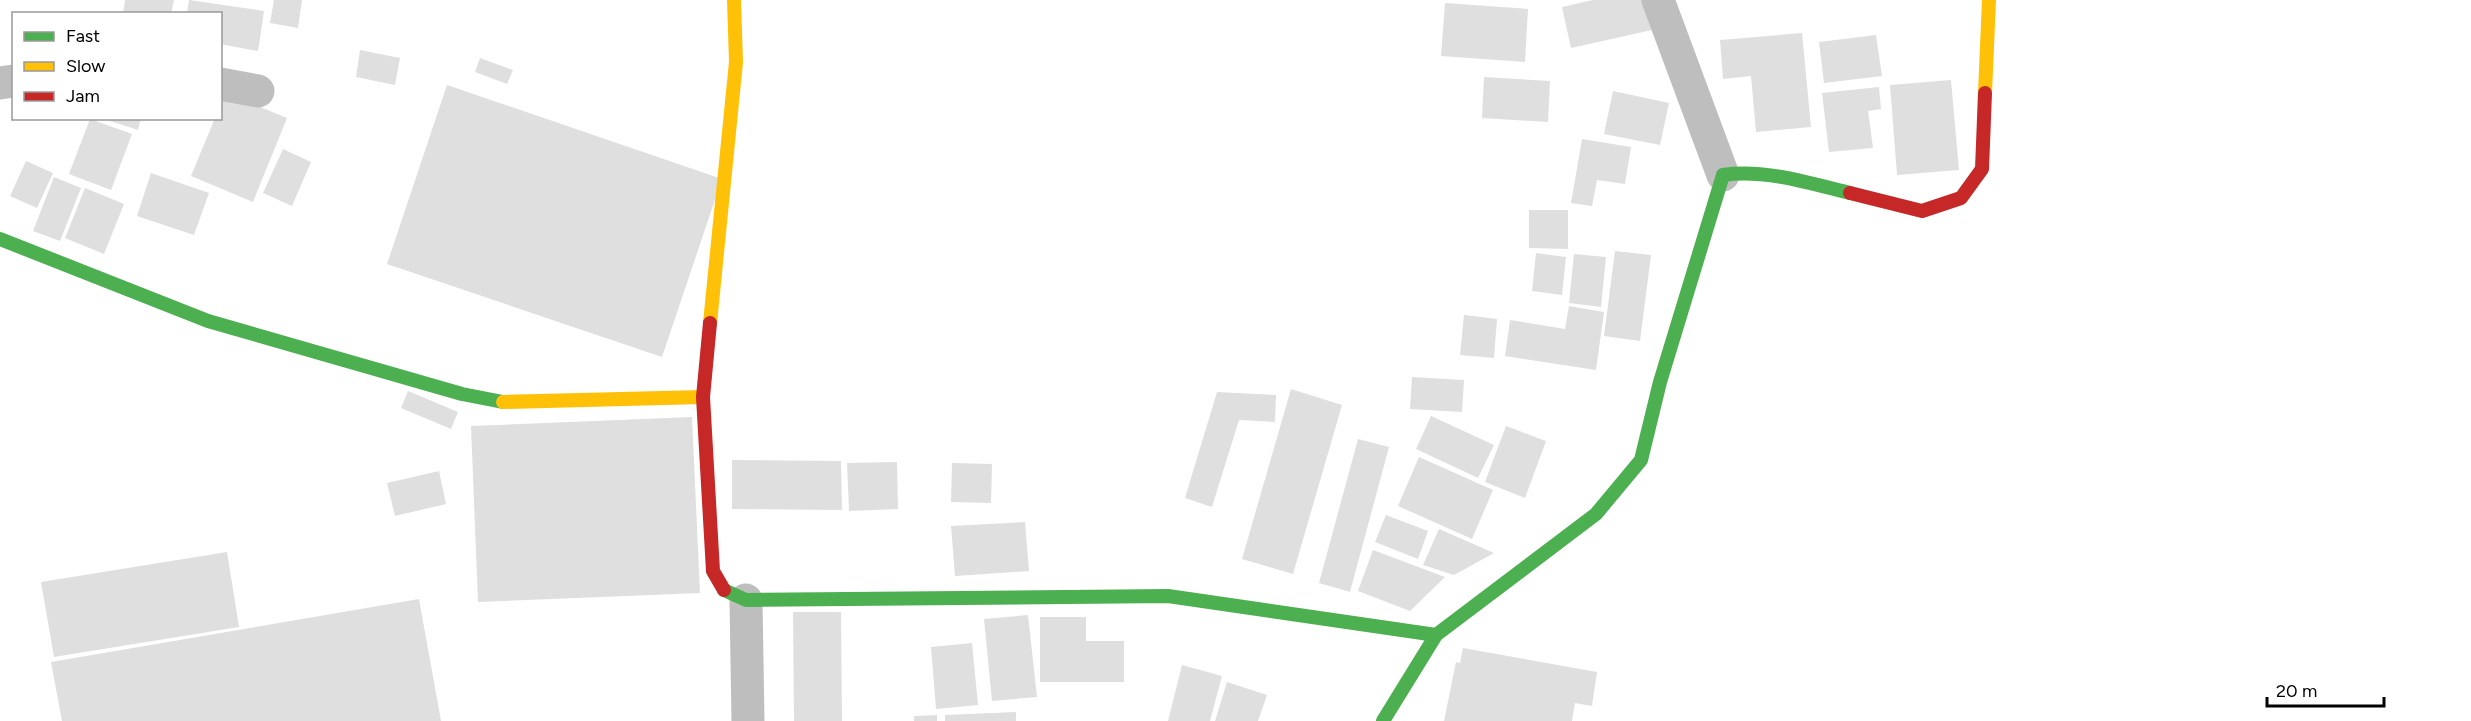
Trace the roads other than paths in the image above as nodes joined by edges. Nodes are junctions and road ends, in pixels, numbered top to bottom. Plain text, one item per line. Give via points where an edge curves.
1 (734, 0) edge
2 (1658, 0) edge
3 (1989, 0) edge
4 (222, 84) edge
5 (258, 91) dead end
6 (1723, 175) junction
7 (0, 238) edge
8 (703, 397) junction
9 (746, 600) junction
10 (1436, 635) junction
11 (748, 721) edge
12 (1383, 721) edge

1 - 8 street via 736,62
2 - 6 street
3 - 6 street via 1982,169 1961,198 1922,211 1791,179 1743,172
4 - 5 street
6 - 10 street via 1660,382 1641,460 1596,514
7 - 8 street via 208,321 497,402
8 - 9 street via 713,571 723,590
9 - 10 street via 1168,596
9 - 11 street
10 - 12 street

